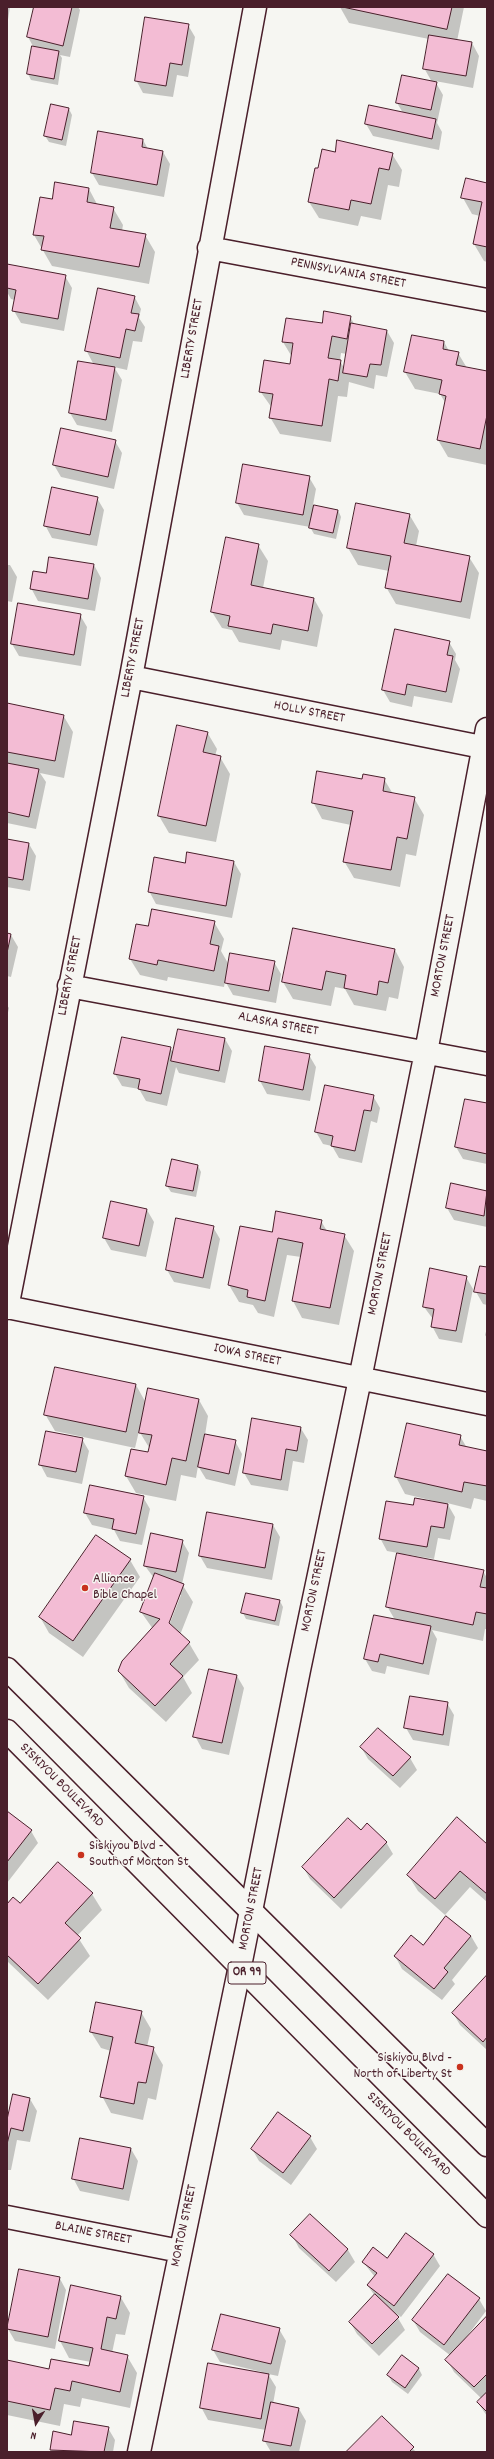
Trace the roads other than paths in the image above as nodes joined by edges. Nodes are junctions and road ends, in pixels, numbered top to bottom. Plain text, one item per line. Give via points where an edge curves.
1 (255, 7) edge
2 (210, 248) junction
3 (487, 300) edge
4 (131, 677) junction
5 (486, 742) edge
6 (69, 986) junction
7 (426, 1052) junction
8 (487, 1064) edge
9 (7, 1307) edge
10 (360, 1379) junction
11 (487, 1404) edge
12 (7, 1669) edge
13 (7, 1731) edge
14 (251, 1912) junction
15 (240, 1966) junction
16 (487, 2145) edge
17 (487, 2216) edge
18 (7, 2217) edge
19 (180, 2251) junction
20 (138, 2452) edge

1 - 2 street, LIBERTY STREET
2 - 3 street, PENNSYLVANIA STREET
2 - 4 street, LIBERTY STREET
4 - 5 street, HOLLY STREET
4 - 6 street, LIBERTY STREET
5 - 7 street, MORTON STREET
6 - 7 street, ALASKA STREET
6 - 9 street, LIBERTY STREET
7 - 8 street, ALASKA STREET
7 - 10 street, MORTON STREET
9 - 10 street, IOWA STREET
10 - 11 street, IOWA STREET
10 - 14 street, MORTON STREET
12 - 14 street
13 - 15 street, SISKIYOU BOULEVARD / OR 99
14 - 15 street, MORTON STREET
14 - 16 street
15 - 17 street, SISKIYOU BOULEVARD / OR 99
15 - 19 street, MORTON STREET
18 - 19 street, BLAINE STREET
19 - 20 street, MORTON STREET

